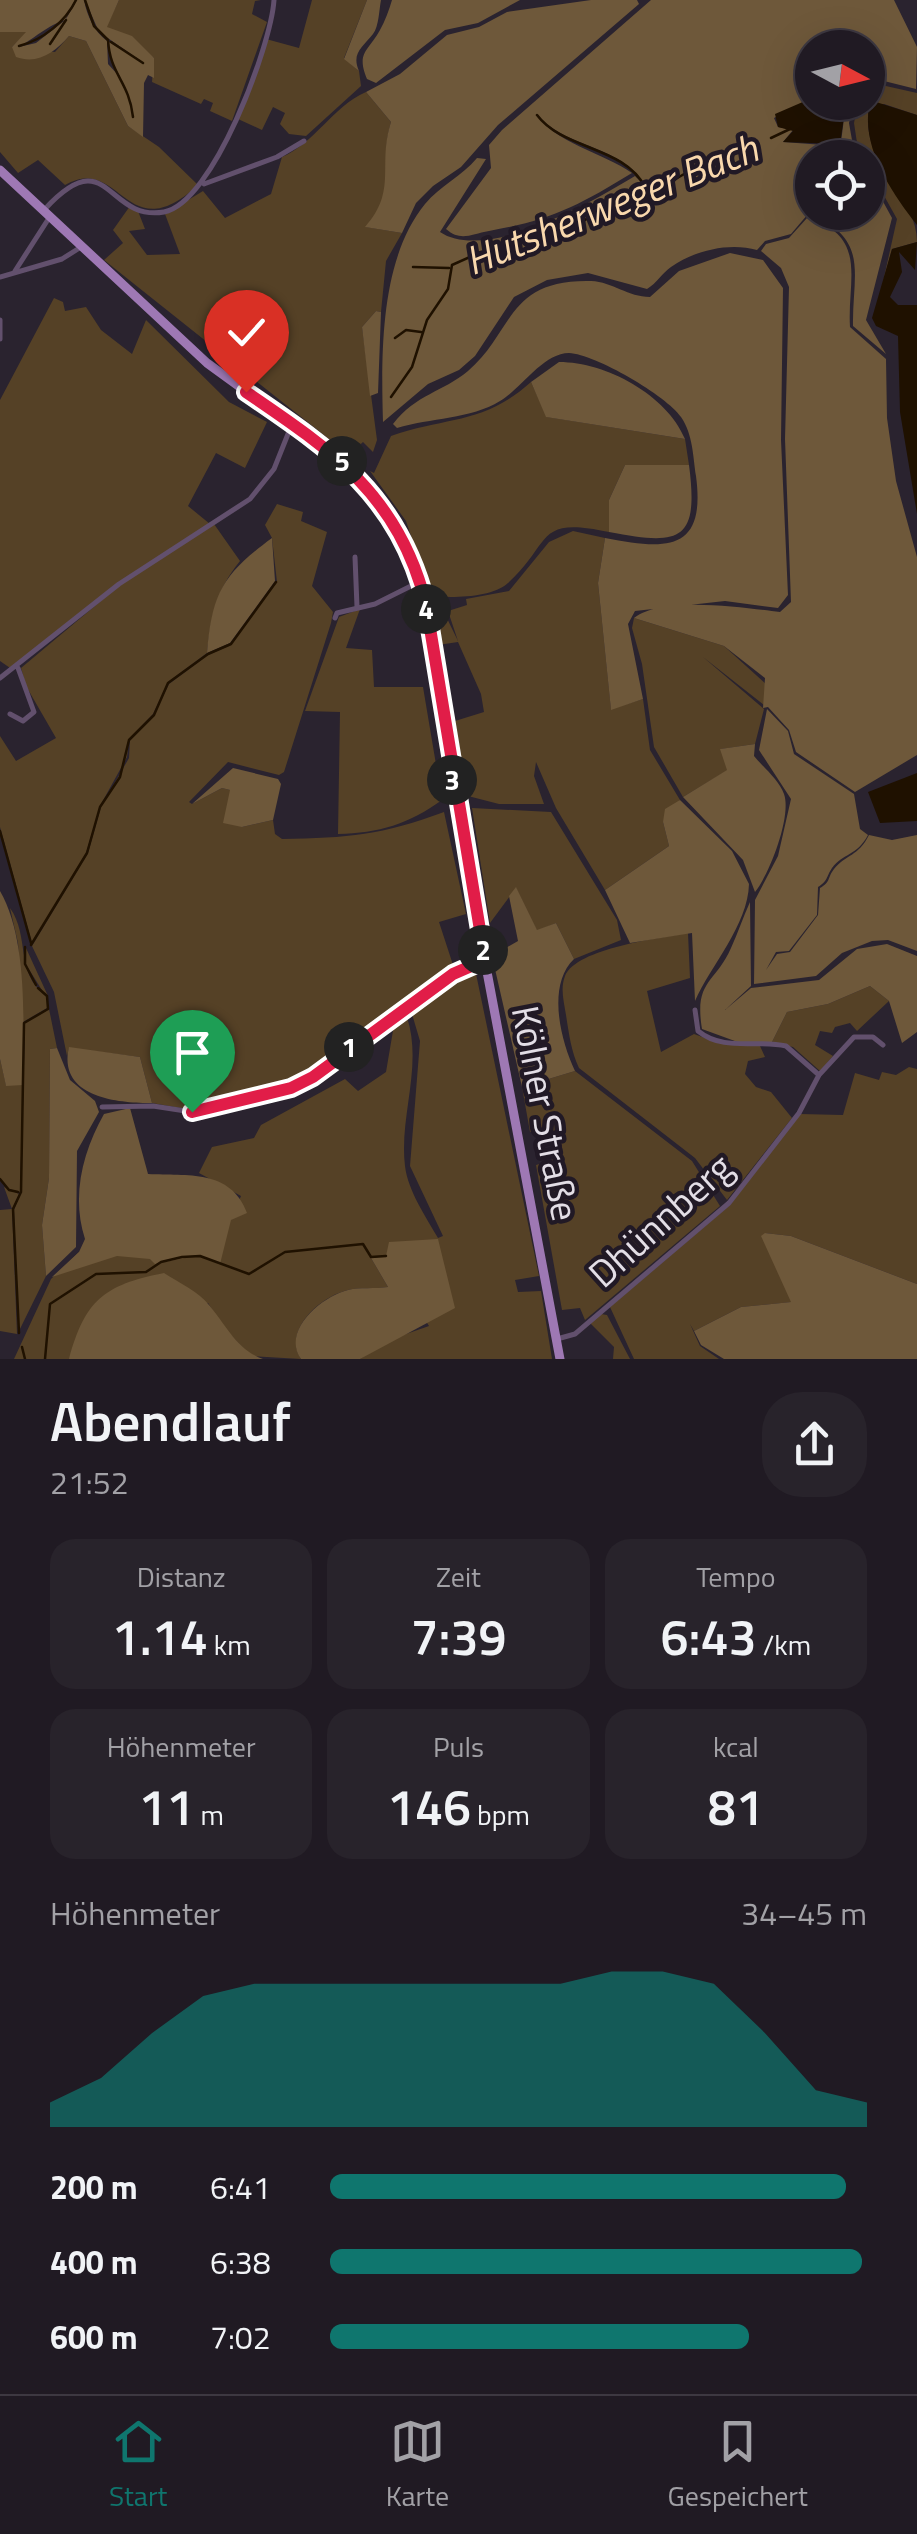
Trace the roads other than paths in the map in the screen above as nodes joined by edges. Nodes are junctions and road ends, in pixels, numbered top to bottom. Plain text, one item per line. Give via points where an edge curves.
1 (274, 0) edge
2 (304, 142) dead end
3 (0, 170) edge
4 (201, 185) junction
5 (46, 215) junction
6 (81, 247) junction
7 (16, 271) junction
8 (0, 277) edge
9 (0, 320) edge
10 (0, 339) edge
11 (292, 424) junction
12 (355, 557) dead end
13 (420, 582) junction
14 (357, 608) junction
15 (335, 618) dead end
16 (18, 668) junction
17 (0, 678) edge
18 (10, 714) dead end
19 (485, 960) junction
20 (696, 1010) dead end
21 (883, 1045) dead end
22 (819, 1075) junction
23 (102, 1107) dead end
24 (557, 1339) junction
25 (560, 1359) edge

1 - 4 street via 246,94
2 - 4 street
3 - 5 main road, Kölner Straße
4 - 5 street via 179,206 154,212 84,180 66,186
5 - 6 main road, Kölner Straße
5 - 7 street
6 - 7 street via 62,260
6 - 11 main road, Kölner Straße via 207,363
7 - 8 street
9 - 10 street
11 - 13 main road, Kölner Straße via 332,452 374,495 395,524
11 - 16 street via 263,484 119,584
12 - 14 street
13 - 14 street
13 - 19 main road, Kölner Straße
14 - 15 street
16 - 17 street
16 - 18 street via 34,712 23,722
19 - 23 street via 453,974 291,1088 192,1112
19 - 24 main road, Kölner Straße
20 - 22 street via 704,1036 789,1047
21 - 22 street, Dhünnberg via 854,1037
22 - 24 street, Dhünnberg via 729,1203 575,1334
24 - 25 main road, Kölner Straße

